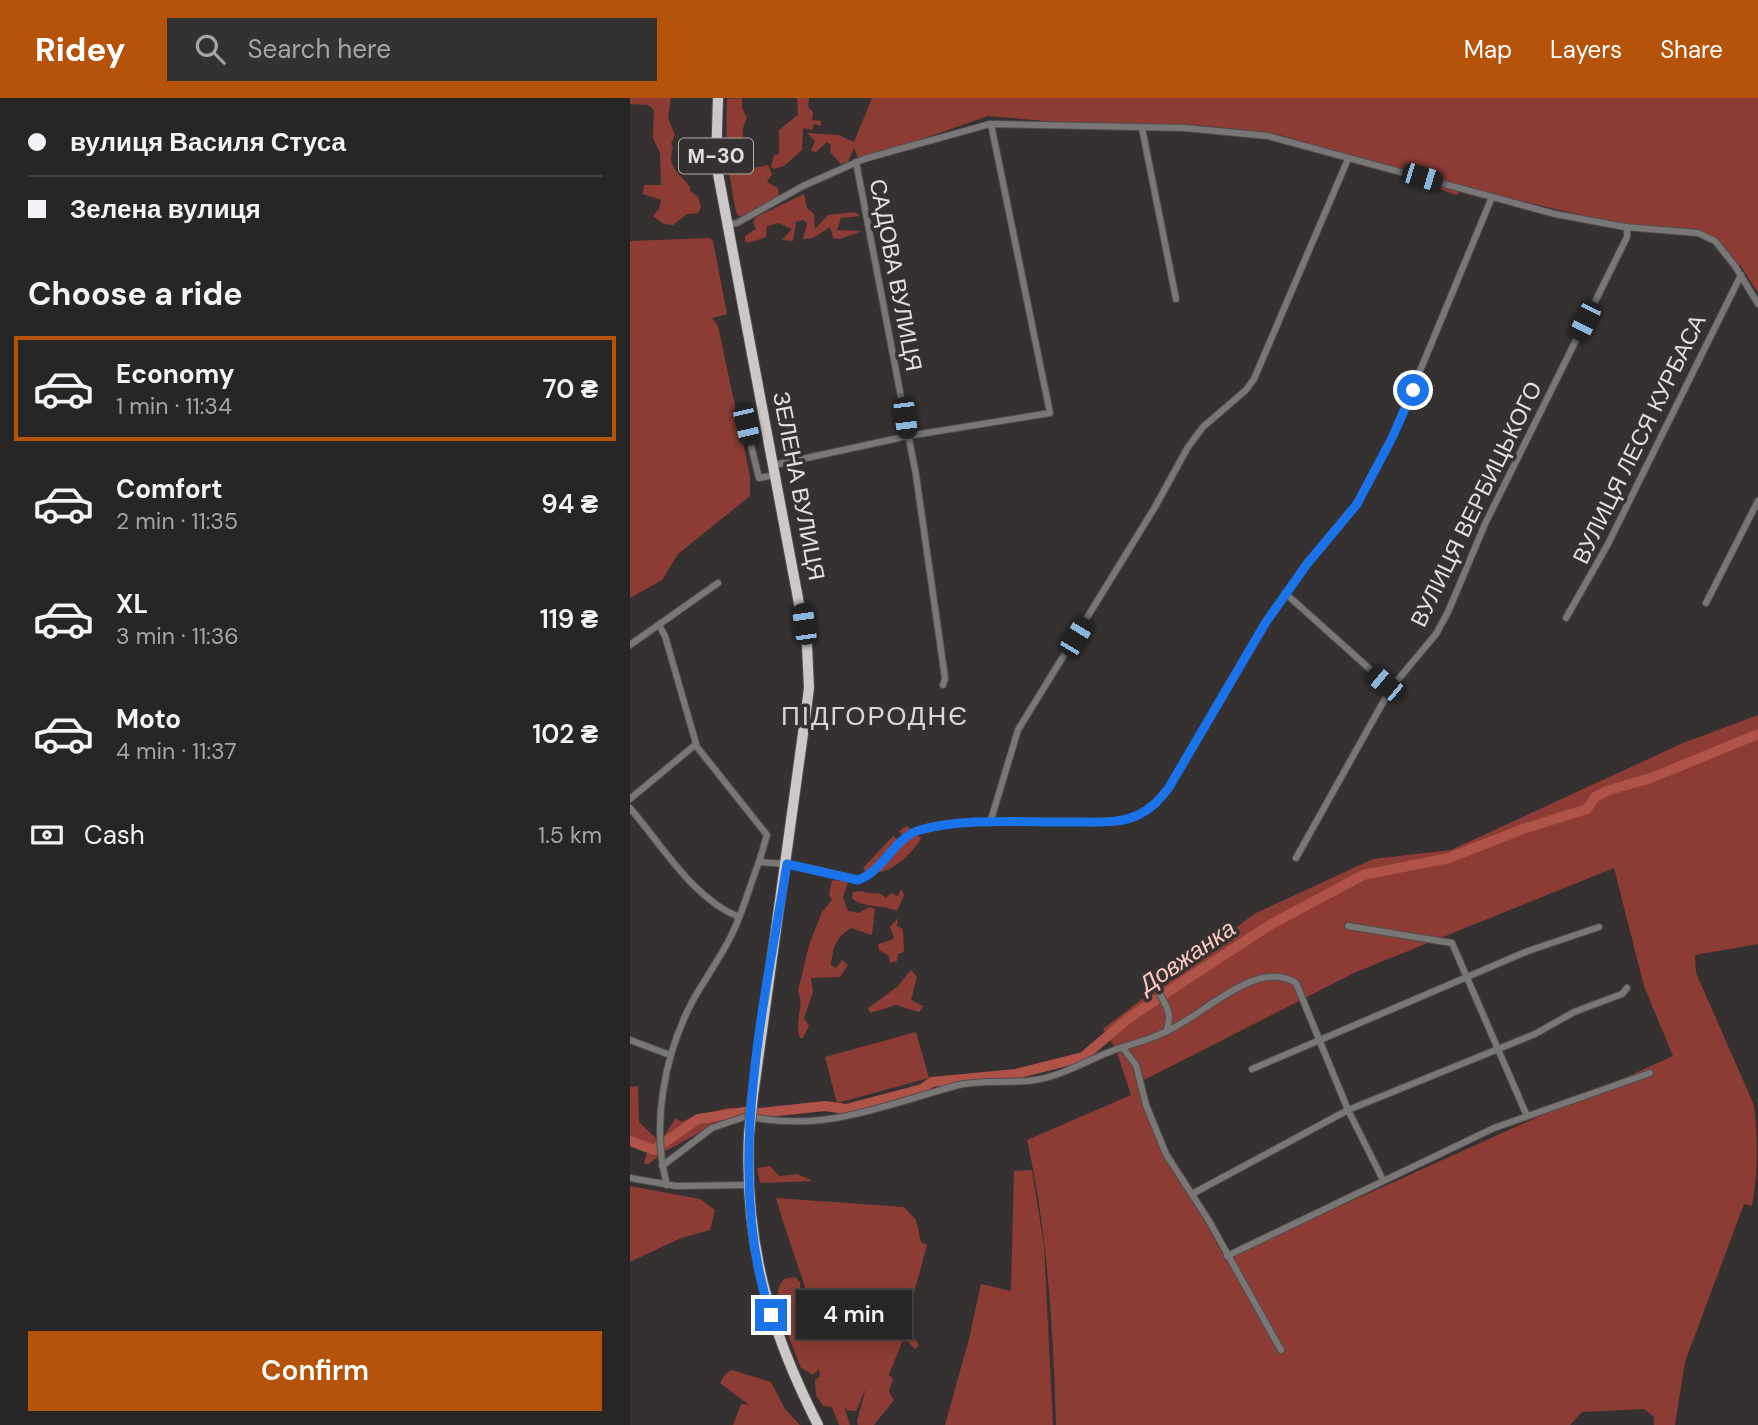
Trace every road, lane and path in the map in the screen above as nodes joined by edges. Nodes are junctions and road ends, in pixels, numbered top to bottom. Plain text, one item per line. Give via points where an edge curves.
1 (718, 98) edge
2 (991, 124) junction
3 (1142, 128) junction
4 (1348, 159) junction
5 (856, 162) junction
6 (1492, 197) junction
7 (725, 219) junction
8 (1627, 228) junction
9 (1741, 275) junction
10 (1176, 299) dead end
11 (1758, 304) edge
12 (746, 425) dead end
13 (908, 436) junction
14 (774, 470) junction
15 (1758, 501) edge
16 (719, 583) dead end
17 (1285, 593) junction
18 (1706, 603) dead end
19 (1566, 618) dead end
20 (659, 625) junction
21 (630, 645) edge
22 (943, 685) dead end
23 (1391, 688) junction
24 (695, 745) junction
25 (630, 799) edge
26 (630, 808) edge
27 (990, 823) junction
28 (1296, 858) dead end
29 (760, 862) junction
30 (787, 864) junction
31 (739, 917) junction
32 (1228, 925) dead end
33 (1348, 926) dead end
34 (1599, 927) dead end
35 (1467, 978) junction
36 (1627, 988) dead end
37 (1166, 1032) junction
38 (1320, 1039) junction
39 (630, 1040) edge
40 (1123, 1048) junction
41 (1497, 1048) junction
42 (670, 1055) junction
43 (1252, 1069) dead end
44 (1650, 1073) dead end
45 (1348, 1110) junction
46 (1527, 1116) junction
47 (744, 1117) dead end
48 (758, 1118) dead end
49 (662, 1166) junction
50 (630, 1178) edge
51 (1382, 1180) junction
52 (667, 1185) junction
53 (749, 1185) junction
54 (1192, 1194) junction
55 (1227, 1256) junction
56 (1281, 1350) dead end
57 (818, 1425) edge

1 - 7 highway, М-30 via 716,163
2 - 3 street
2 - 5 street
2 - 13 street via 1050,413
3 - 4 street via 1237,131
3 - 10 street
4 - 6 street
4 - 27 street via 1254,379 1188,447 1018,730
5 - 7 street via 737,223
5 - 13 street, САДОВА ВУЛИЦЯ
6 - 8 street
6 - 17 street via 1393,436 1357,504
7 - 14 highway, ЗЕЛЕНА ВУЛИЦЯ / М-30
8 - 9 street via 1698,233 1715,242
8 - 23 street, ВУЛИЦЯ ВЕРБИЦЬКОГО via 1627,237 1472,551 1448,612 1436,634
9 - 11 street
9 - 19 street, ВУЛИЦЯ ЛЕСЯ КУРБАСА via 1592,575
12 - 14 street via 759,478
13 - 14 street
13 - 22 street, САДОВА ВУЛИЦЯ
14 - 30 highway, ЗЕЛЕНА ВУЛИЦЯ / М-30 via 800,601 809,688
15 - 18 street
16 - 20 street
17 - 23 street
17 - 27 street via 1155,805 1138,816 1118,820
20 - 21 street
20 - 24 street
23 - 28 street, ВУЛИЦЯ ВЕРБИЦЬКОГО
24 - 25 street
24 - 29 street via 767,835
26 - 31 street via 697,886
27 - 30 street via 908,835 858,880
29 - 30 street
29 - 31 street
30 - 53 highway, ЗЕЛЕНА ВУЛИЦЯ / М-30, bridge via 753,1096
31 - 42 street via 691,1003
32 - 37 street via 1156,977 1156,987 1166,1001 1170,1023
33 - 35 street via 1445,939 1455,947
34 - 35 street
35 - 38 street
35 - 41 street
36 - 41 street
37 - 38 street via 1243,985 1272,975 1296,983
37 - 40 street
38 - 43 street
38 - 45 street
39 - 42 street
40 - 48 street via 1037,1080 974,1083 829,1120
40 - 54 street via 1136,1065 1156,1134
41 - 45 street
41 - 46 street
42 - 49 street via 662,1106
44 - 46 street
45 - 51 street
45 - 54 street
46 - 51 street
47 - 49 street via 712,1128
49 - 52 street
50 - 52 street
51 - 55 street
52 - 53 street
53 - 57 highway, ЗЕЛЕНА ВУЛИЦЯ / М-30 via 753,1238 766,1302 789,1368
54 - 55 street
55 - 56 street

